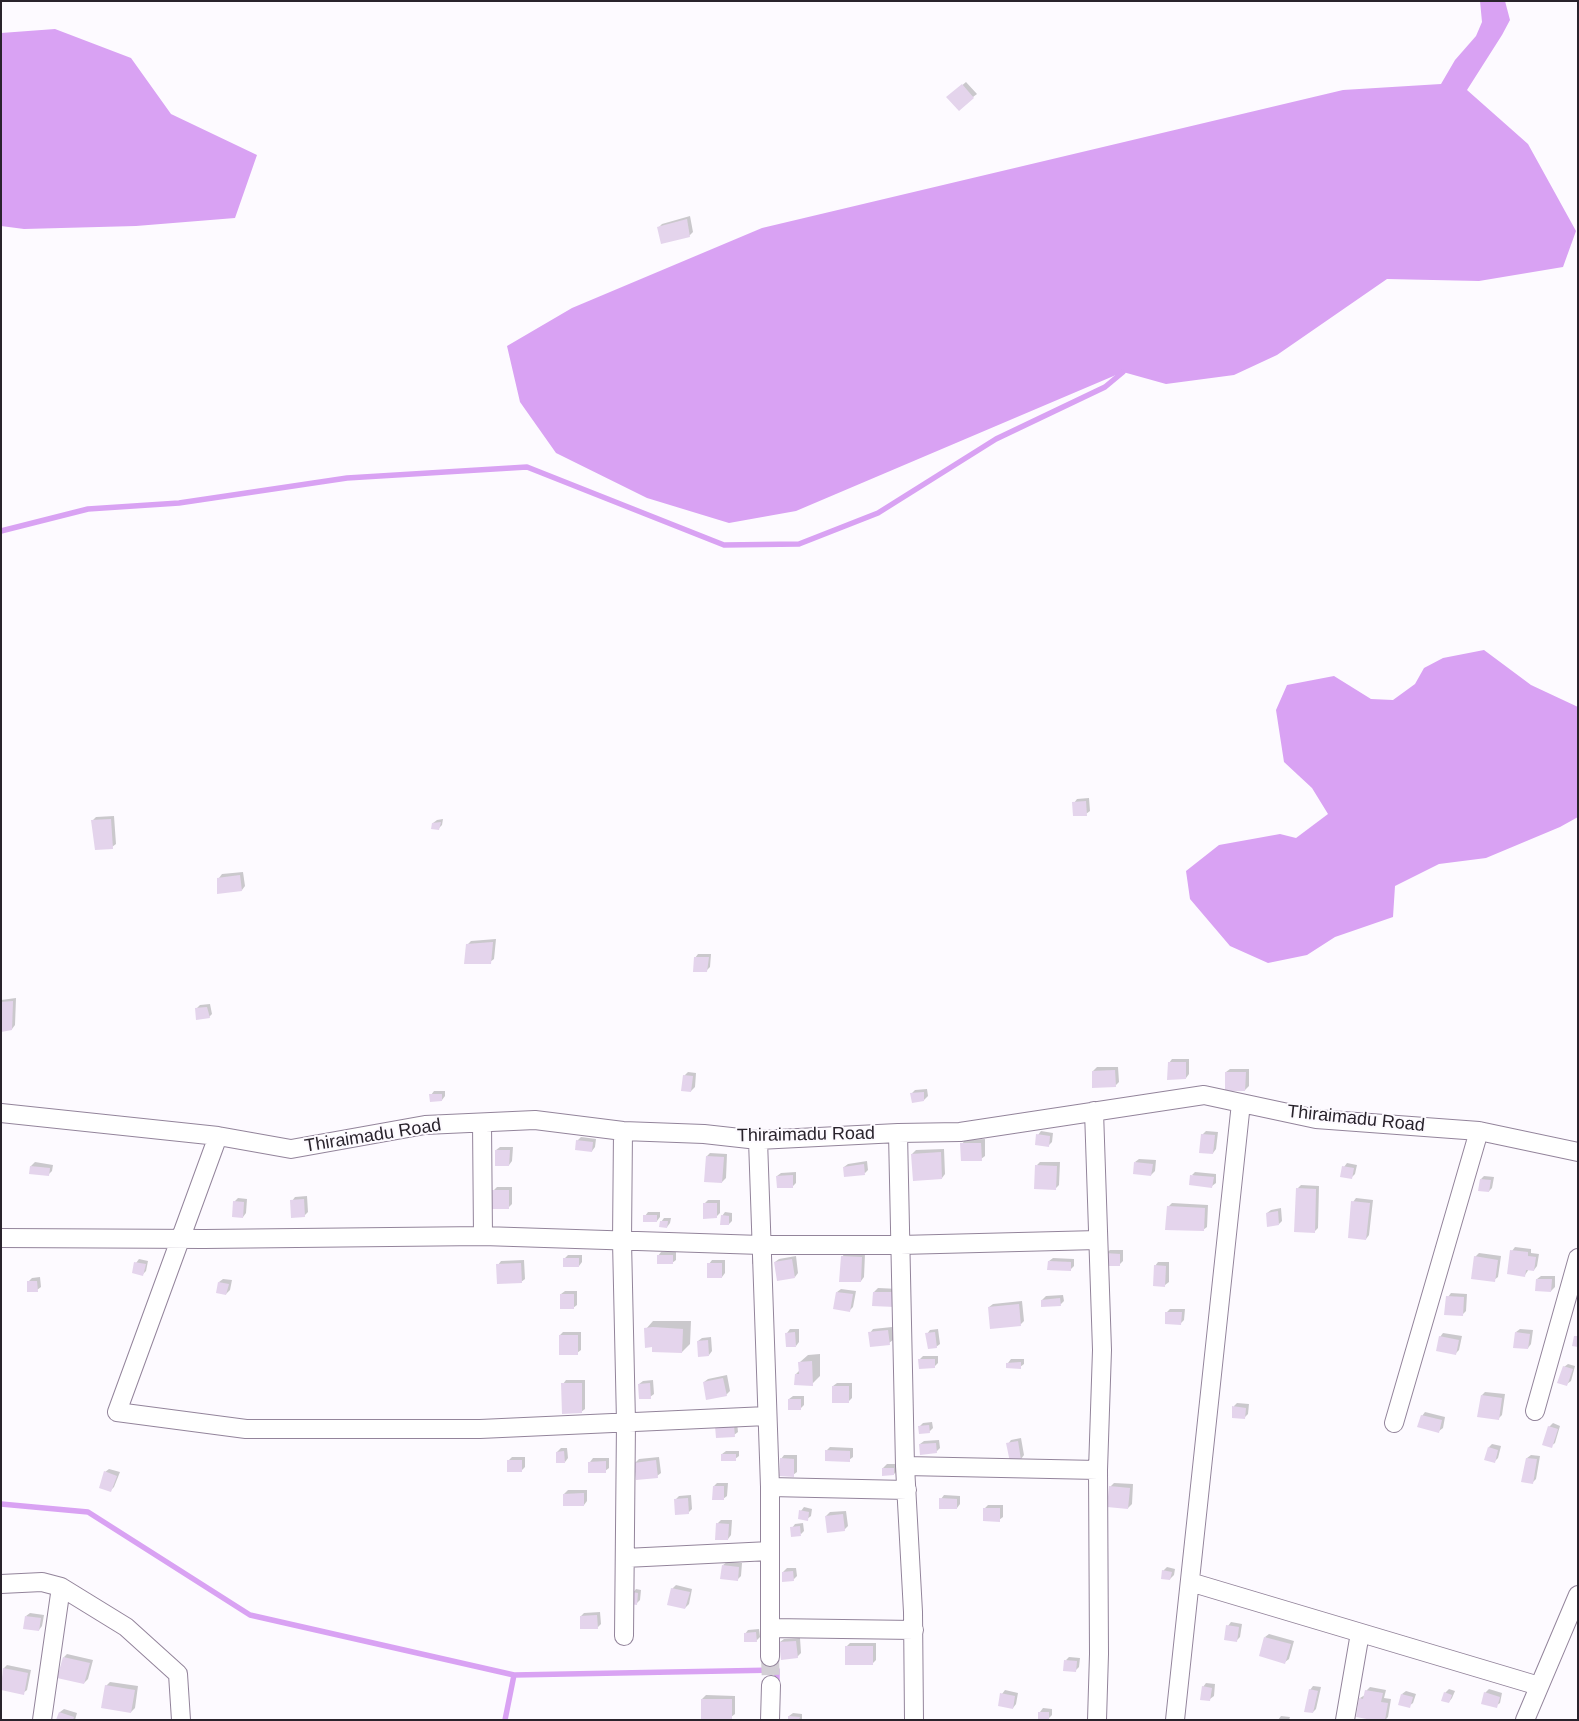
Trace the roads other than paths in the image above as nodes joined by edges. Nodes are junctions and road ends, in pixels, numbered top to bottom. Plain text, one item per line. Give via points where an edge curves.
1 (1241, 1103) junction
2 (1094, 1111) junction
3 (1, 1113) edge
4 (482, 1123) junction
5 (623, 1131) junction
6 (1479, 1131) junction
7 (898, 1133) junction
8 (218, 1136) junction
9 (758, 1140) junction
10 (1578, 1152) edge
11 (482, 1236) junction
12 (1, 1238) edge
13 (180, 1239) junction
14 (1098, 1240) junction
15 (622, 1241) junction
16 (761, 1245) junction
17 (900, 1245) junction
18 (1578, 1258) edge
19 (1535, 1411) dead end
20 (767, 1416) junction
21 (626, 1422) junction
22 (1394, 1423) dead end
23 (905, 1466) junction
24 (1098, 1470) junction
25 (770, 1487) junction
26 (906, 1490) junction
27 (770, 1551) junction
28 (625, 1558) junction
29 (1190, 1582) junction
30 (1, 1584) edge
31 (61, 1587) junction
32 (1578, 1595) edge
33 (771, 1628) junction
34 (914, 1630) junction
35 (1360, 1633) junction
36 (624, 1636) dead end
37 (770, 1657) tunnel mouth
38 (771, 1685) tunnel mouth
39 (1539, 1686) junction
40 (42, 1720) edge
41 (181, 1720) edge
42 (770, 1720) edge
43 (914, 1720) edge
44 (1097, 1720) edge
45 (1174, 1720) edge
46 (1345, 1720) edge
47 (1525, 1720) edge

1 - 2 street, Thiraimadu Road via 1204,1095
1 - 6 street, Thiraimadu Road via 1316,1119
1 - 29 street
2 - 7 street, Thiraimadu Road via 960,1132
2 - 14 street
3 - 8 street, Thiraimadu Road
4 - 5 street, Thiraimadu Road via 535,1120
4 - 8 street, Thiraimadu Road via 425,1125 291,1149
4 - 11 street
5 - 9 street, Thiraimadu Road
5 - 15 street
6 - 10 street, Thiraimadu Road
6 - 22 street
7 - 9 street, Thiraimadu Road
7 - 17 street
8 - 13 street
9 - 16 street
11 - 13 street
11 - 15 street
12 - 13 street
13 - 21 street via 117,1412 246,1429 480,1429
14 - 17 street
14 - 24 street via 1102,1350
15 - 16 street
15 - 21 street
16 - 17 street
16 - 20 street
17 - 23 street
18 - 19 street
20 - 21 street
20 - 25 street
21 - 28 street
23 - 24 street
23 - 26 street
24 - 44 street
25 - 26 street
25 - 27 street
26 - 34 street
27 - 28 street
27 - 33 street
28 - 36 street
29 - 35 street
29 - 45 street
30 - 31 street via 42,1582
31 - 40 street
31 - 41 street via 126,1627 178,1674
32 - 39 street
33 - 34 street
33 - 37 street
34 - 43 street
35 - 39 street
35 - 46 street
38 - 42 street
39 - 47 street

